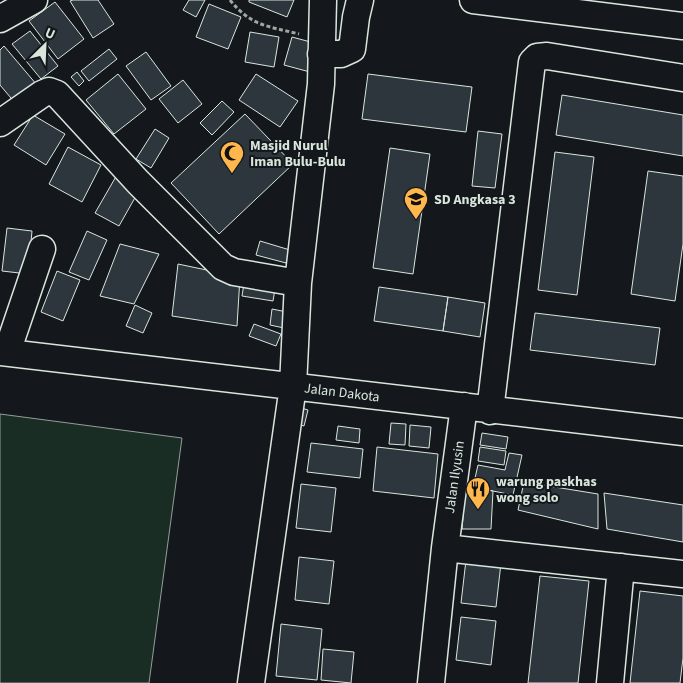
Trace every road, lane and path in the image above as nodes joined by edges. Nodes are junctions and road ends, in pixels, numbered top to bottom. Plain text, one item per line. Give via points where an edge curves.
1 (34, 0) edge
2 (230, 0) edge
3 (323, 0) edge
4 (360, 0) edge
5 (473, 0) edge
6 (0, 20) edge
7 (683, 26) edge
8 (322, 47) junction
9 (683, 78) edge
10 (0, 123) edge
11 (42, 249) dead end
12 (298, 283) junction
13 (3, 352) edge
14 (293, 386) junction
15 (464, 406) junction
16 (490, 411) junction
17 (683, 432) edge
18 (445, 548) junction
19 (620, 567) junction
20 (683, 574) edge
21 (251, 683) edge
22 (431, 683) edge
23 (610, 683) edge

1 - 6 street
2 - 8 path via 255,23
3 - 8 street
4 - 8 street via 352,49 340,54
5 - 7 street
8 - 12 street via 321,84
9 - 16 street via 547,56 537,57 532,62
10 - 12 street via 42,94 49,91 56,94 223,267 253,276
11 - 13 street
12 - 14 street
13 - 14 street, Jalan Dakota
14 - 15 street, Jalan Dakota
14 - 21 street
15 - 16 street, Jalan Dakota
15 - 18 street, Jalan Ilyusin
16 - 17 street, Jalan Dakota
18 - 19 street
18 - 22 street, Jalan Ilyusin
19 - 20 street
19 - 23 street

